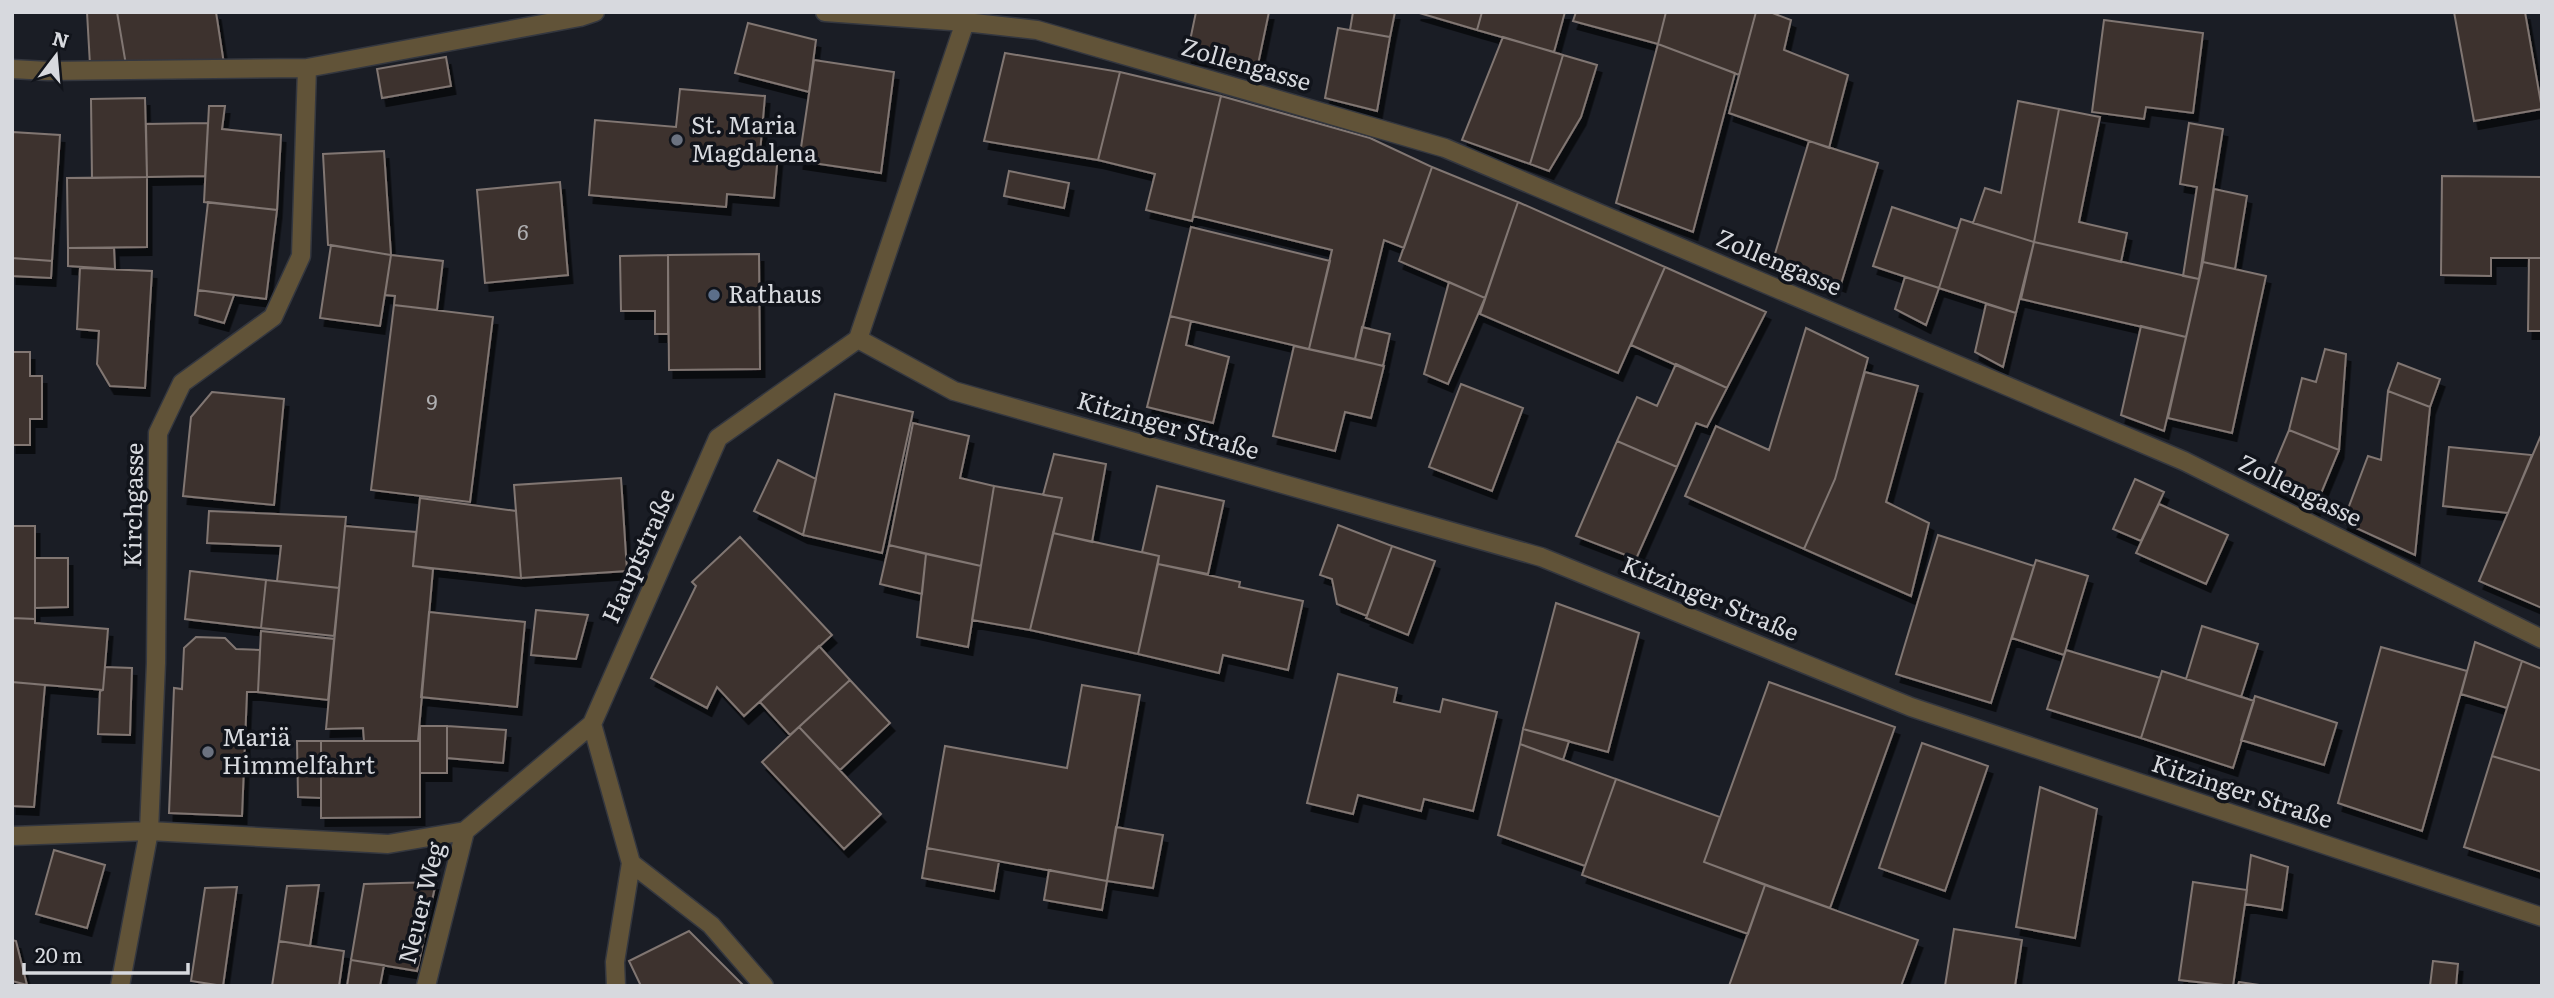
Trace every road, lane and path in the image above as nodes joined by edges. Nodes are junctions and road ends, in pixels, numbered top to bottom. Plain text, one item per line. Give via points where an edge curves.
1 (595, 12) edge
2 (825, 12) edge
3 (966, 17) edge
4 (307, 68) junction
5 (12, 69) edge
6 (858, 339) junction
7 (2542, 639) edge
8 (592, 724) junction
9 (149, 831) junction
10 (465, 831) junction
11 (12, 836) edge
12 (631, 863) junction
13 (2542, 917) edge
14 (120, 986) edge
15 (426, 986) edge
16 (616, 986) edge
17 (764, 986) edge

1 - 4 street
2 - 3 street
3 - 6 street
3 - 7 street, Zollengasse via 1037,30 1445,149 2184,461
4 - 5 street
4 - 9 street, Kirchgasse via 301,256 273,317 182,383 158,433
6 - 8 street, Hauptstraße via 718,438
6 - 13 street, Kitzinger Straße via 954,391 1541,557 1911,708
8 - 10 street, Hauptstraße
8 - 12 street
9 - 10 street via 388,844
9 - 11 street
9 - 14 street, Kirchgasse
10 - 15 street, Neuer Weg
12 - 16 street via 615,962
12 - 17 street via 710,925

